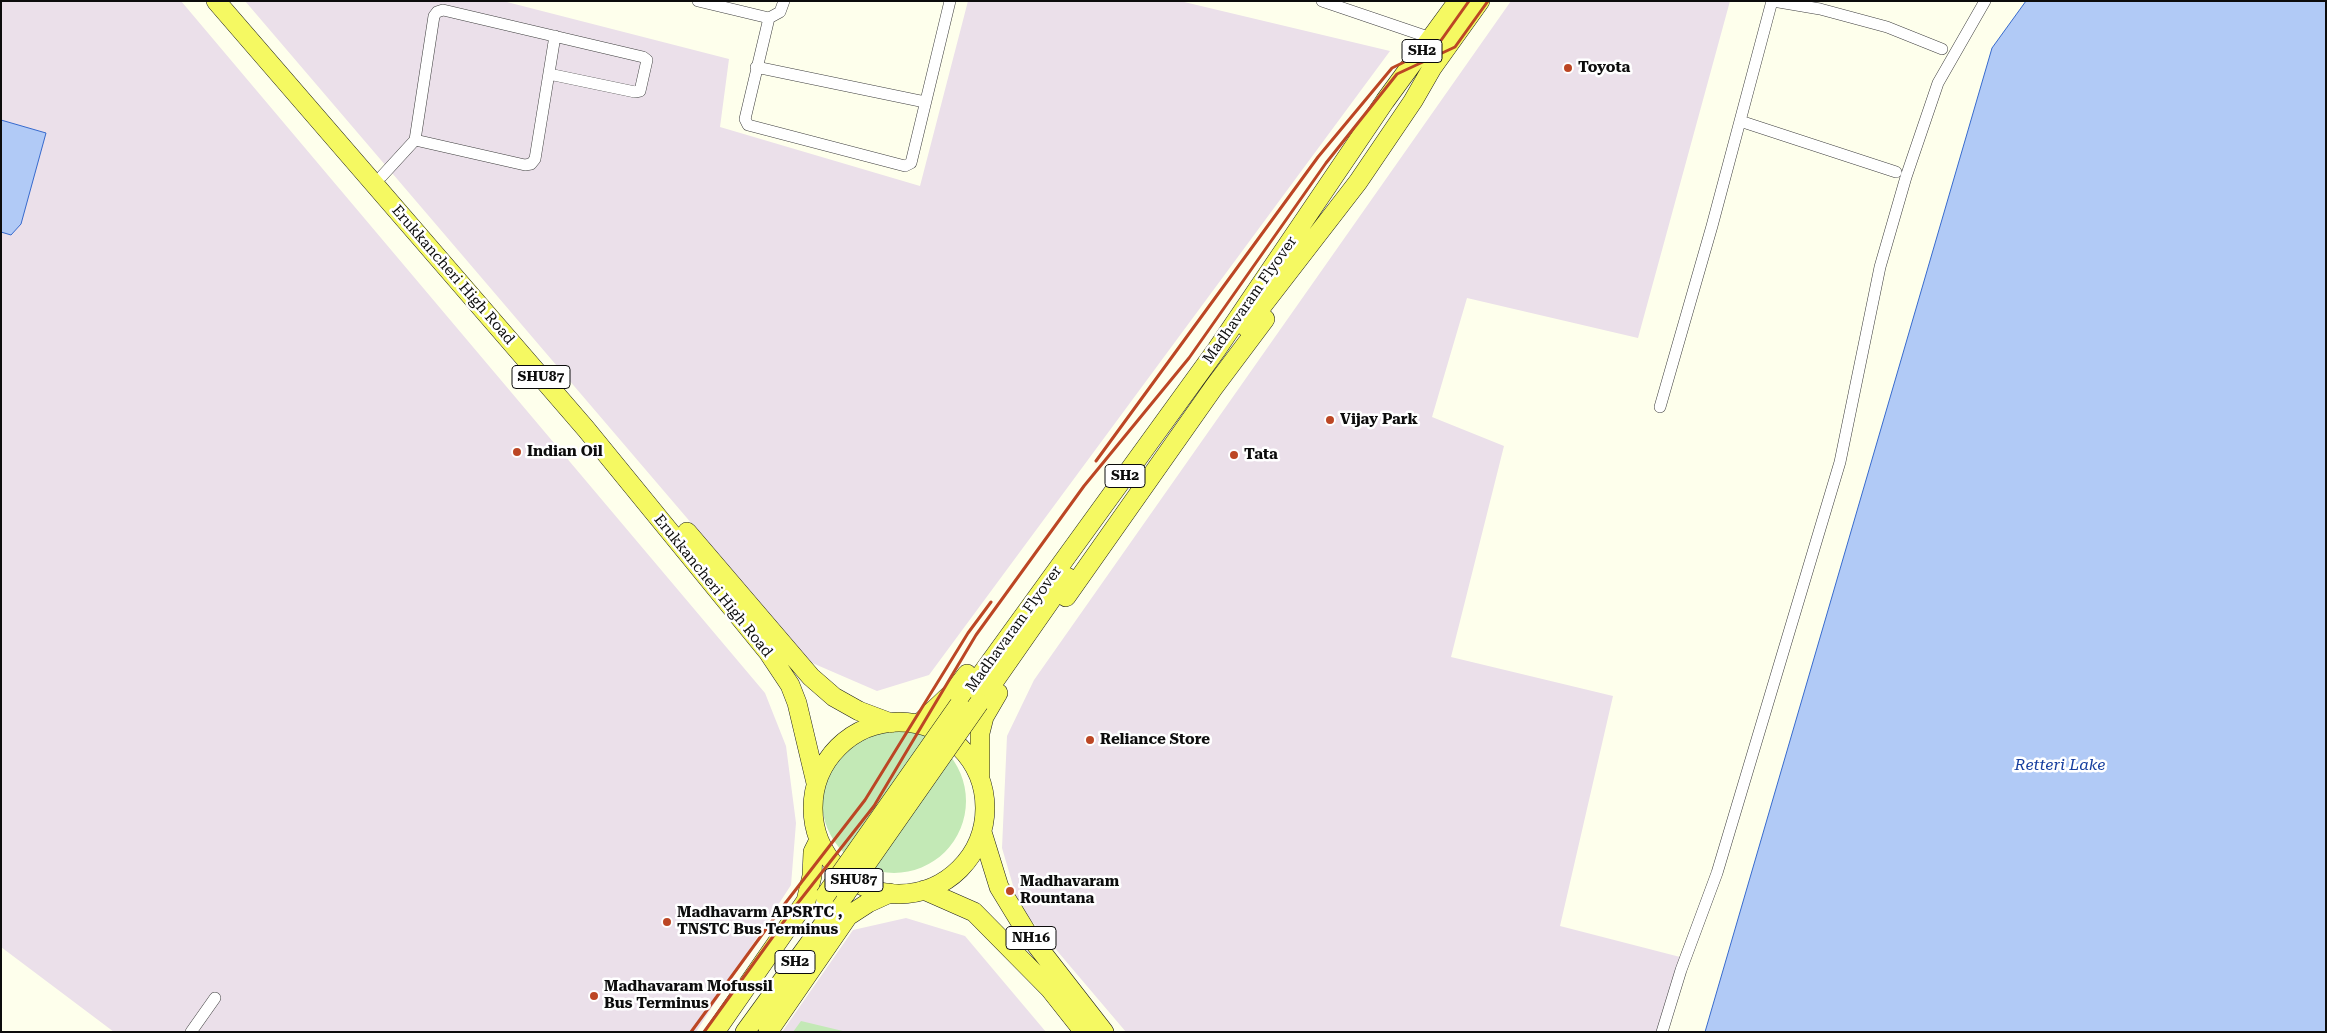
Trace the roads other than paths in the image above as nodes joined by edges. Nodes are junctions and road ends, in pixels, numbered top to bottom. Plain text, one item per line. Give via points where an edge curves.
1 (216, 1) edge
2 (232, 1) edge
3 (698, 1) edge
4 (784, 1) edge
5 (950, 1) edge
6 (1322, 1) edge
7 (1458, 1) edge
8 (1480, 1) edge
9 (1772, 1) edge
10 (1985, 1) edge
11 (1821, 5) edge
12 (1354, 6) edge
13 (769, 18) junction
14 (555, 36) junction
15 (1431, 38) junction
16 (1942, 49) dead end
17 (756, 67) junction
18 (549, 74) junction
19 (925, 102) junction
20 (1740, 121) junction
21 (415, 140) junction
22 (1896, 172) dead end
23 (382, 176) junction
24 (1301, 226) junction
25 (1299, 250) junction
26 (1660, 407) dead end
27 (822, 686) junction
28 (796, 703) junction
29 (891, 724) junction
30 (919, 724) junction
31 (980, 776) junction
32 (816, 783) junction
33 (982, 832) junction
34 (819, 840) junction
35 (924, 890) junction
36 (890, 893) junction
37 (215, 998) dead end
38 (191, 1032) edge
39 (715, 1032) edge
40 (727, 1032) edge
41 (745, 1032) edge
42 (768, 1032) edge
43 (1084, 1032) edge
44 (1104, 1032) edge
45 (1662, 1032) edge

1 - 28 main road, Erukkancheri High Road / SHU87 via 586,429 768,652 790,685
2 - 23 main road, SHU87
3 - 13 street
4 - 13 street via 780,12
5 - 19 street
6 - 12 street
7 - 15 main road, SH2
8 - 25 main road, SH2 via 1358,182
9 - 11 street
9 - 20 street
10 - 45 street via 1938,83 1906,177 1880,266 1840,462 1753,758
11 - 16 street
12 - 15 street
13 - 17 street
14 - 18 street
14 - 18 street via 643,57 647,62 640,91 635,92
14 - 21 street via 443,10 437,12
15 - 24 main road, SH2
17 - 19 street
17 - 19 street via 744,119 748,125 906,166 911,163
18 - 21 street via 532,164
20 - 22 street
20 - 26 street
21 - 23 street
23 - 27 main road, SHU87 via 753,612
24 - 25 main road, Madhavaram Flyover / SH2
24 - 30 main road via 1285,233 978,660 954,691
25 - 31 main road via 1312,258 1214,387 991,703 980,733
25 - 40 main road, Madhavaram Flyover / SH2, bridge via 1217,349 964,697
25 - 41 main road, Madhavaram Flyover / SH2, bridge
27 - 28 main road
27 - 29 main road, SHU87 via 859,711
28 - 32 main road, Erukkancheri High Road / SHU87
29 - 30 main road, SHU87
29 - 32 main road, SHU87 via 867,728 844,741 827,760
30 - 31 main road, SHU87 via 945,735 966,753
31 - 33 main road, SHU87 via 986,803
32 - 34 main road, SHU87 via 813,812
33 - 35 main road, SHU87 via 970,857 950,877
33 - 44 main road, NH16 via 999,887 1027,933
34 - 36 main road, SHU87 via 831,860 847,876 868,888
34 - 39 main road via 813,852 806,901
35 - 36 main road, SHU87
35 - 43 main road, NH16 via 974,912 1050,989
36 - 42 main road via 848,916
37 - 38 street

